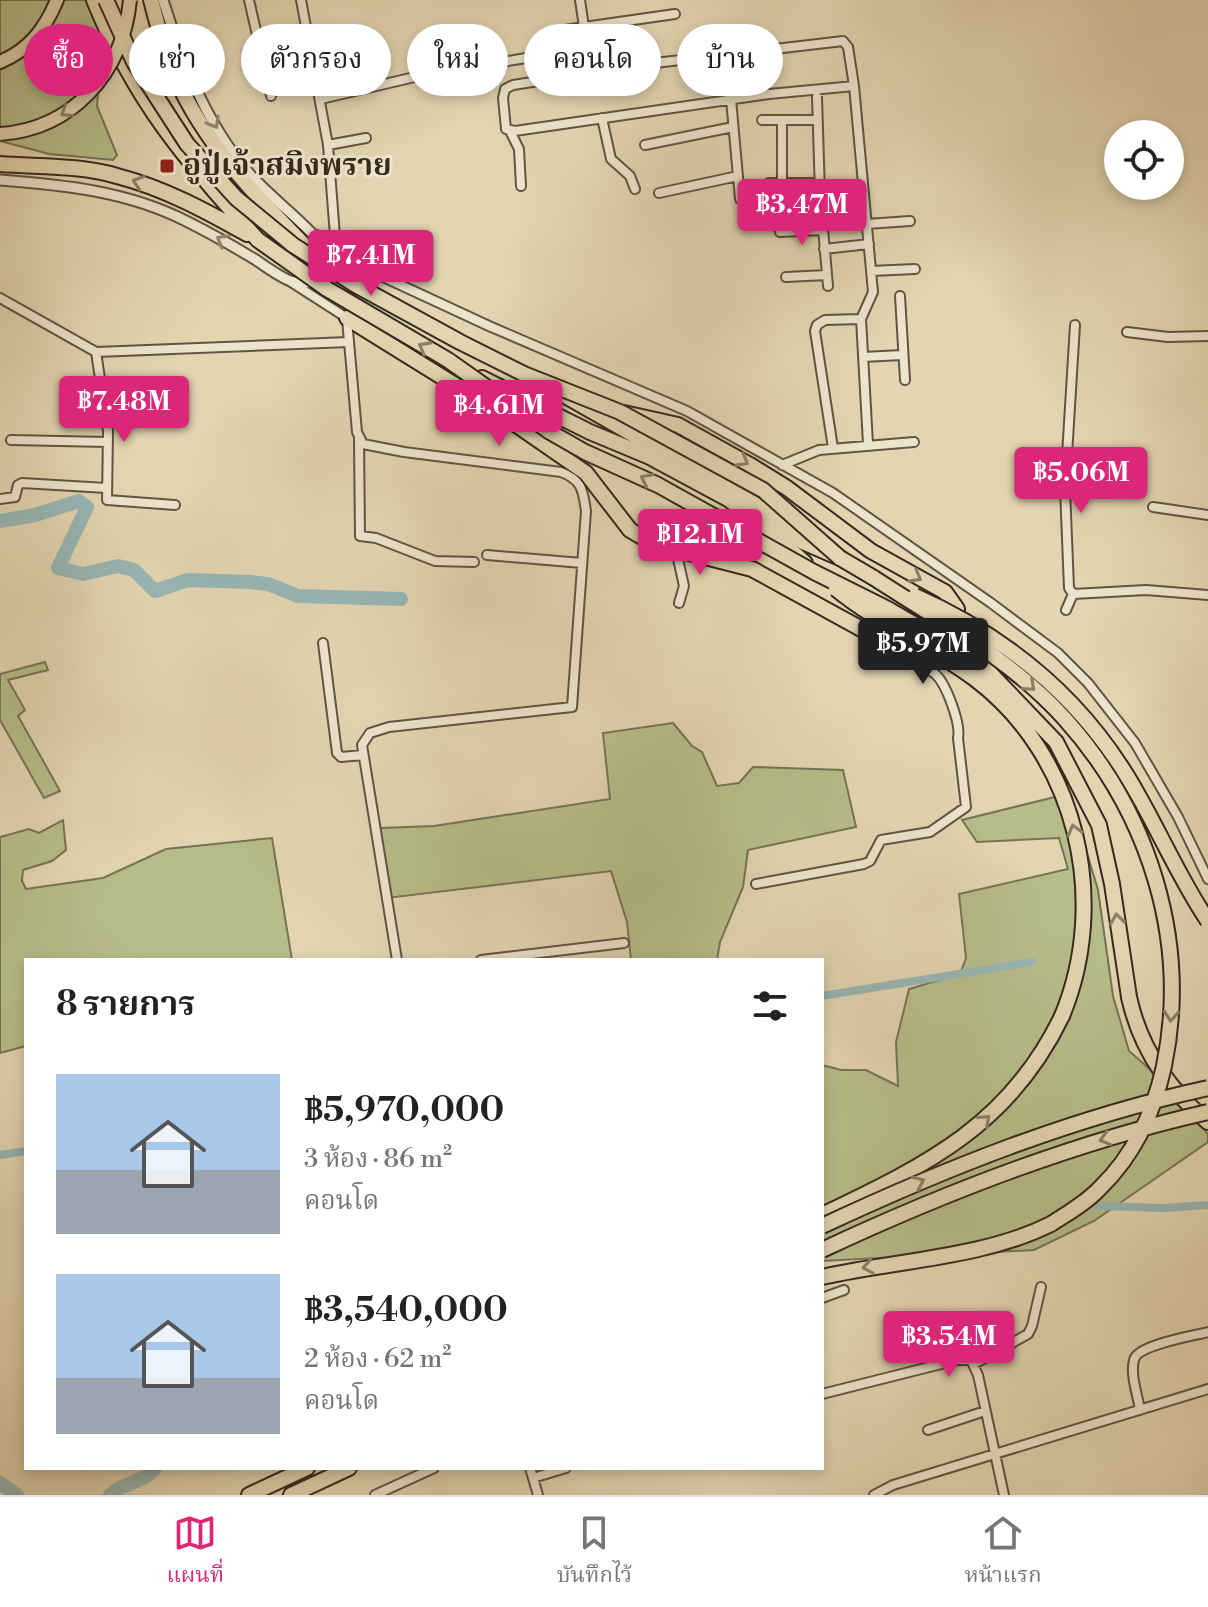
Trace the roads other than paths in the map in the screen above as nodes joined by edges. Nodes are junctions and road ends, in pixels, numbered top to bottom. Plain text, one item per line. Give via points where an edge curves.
1 (57, 0) edge
2 (94, 0) edge
3 (106, 0) edge
4 (130, 0) edge
5 (151, 0) edge
6 (163, 0) edge
7 (249, 0) edge
8 (301, 0) edge
9 (580, 0) edge
10 (675, 14) dead end
11 (255, 24) edge
12 (306, 24) edge
13 (584, 24) edge
14 (605, 24) edge
15 (524, 58) edge
16 (0, 62) edge
17 (854, 86) junction
18 (320, 96) edge
19 (817, 97) dead end
20 (321, 99) junction
21 (731, 99) junction
22 (602, 118) junction
23 (762, 120) dead end
24 (782, 120) junction
25 (817, 120) junction
26 (733, 127) junction
27 (510, 131) junction
28 (0, 134) edge
29 (366, 138) dead end
30 (328, 145) junction
31 (645, 145) dead end
32 (1, 165) edge
33 (738, 176) junction
34 (0, 180) edge
35 (769, 183) dead end
36 (782, 183) junction
37 (819, 183) junction
38 (521, 186) dead end
39 (635, 189) dead end
40 (659, 193) dead end
41 (740, 199) dead end
42 (910, 221) dead end
43 (867, 224) junction
44 (307, 228) junction
45 (823, 230) junction
46 (780, 232) dead end
47 (258, 240) junction
48 (869, 244) junction
49 (336, 249) junction
50 (824, 249) junction
51 (324, 265) junction
52 (364, 268) junction
53 (915, 269) dead end
54 (871, 271) junction
55 (827, 275) junction
56 (786, 277) dead end
57 (289, 280) junction
58 (828, 286) dead end
59 (900, 296) dead end
60 (0, 298) edge
61 (347, 318) junction
62 (861, 319) junction
63 (1075, 325) dead end
64 (1127, 332) dead end
65 (1208, 336) edge
66 (349, 342) junction
67 (96, 352) junction
68 (902, 355) junction
69 (863, 357) junction
70 (448, 360) junction
71 (524, 374) junction
72 (905, 380) dead end
73 (620, 412) junction
74 (359, 439) junction
75 (11, 440) dead end
76 (108, 442) junction
77 (914, 442) dead end
78 (868, 444) junction
79 (833, 448) junction
80 (782, 465) junction
81 (106, 488) junction
82 (0, 499) edge
83 (175, 505) dead end
84 (1153, 507) dead end
85 (1208, 515) edge
86 (676, 550) junction
87 (487, 555) dead end
88 (840, 558) junction
89 (474, 562) dead end
90 (582, 563) junction
91 (814, 572) junction
92 (874, 578) junction
93 (1073, 594) junction
94 (1208, 595) edge
95 (679, 603) dead end
96 (1066, 610) dead end
97 (323, 643) dead end
98 (891, 645) junction
99 (363, 755) junction
100 (1208, 879) edge
101 (756, 884) dead end
102 (1208, 921) edge
103 (624, 943) dead end
104 (397, 958) edge
105 (498, 958) edge
106 (1208, 1088) edge
107 (1208, 1112) edge
108 (1208, 1122) edge
109 (824, 1214) edge
110 (824, 1225) edge
111 (824, 1249) edge
112 (824, 1277) edge
113 (1041, 1287) dead end
114 (844, 1290) dead end
115 (824, 1297) edge
116 (1208, 1332) edge
117 (974, 1364) junction
118 (1208, 1389) edge
119 (824, 1393) edge
120 (1140, 1410) junction
121 (985, 1411) junction
122 (928, 1430) dead end
123 (994, 1453) junction
124 (303, 1470) edge
125 (345, 1470) edge
126 (430, 1470) edge
127 (531, 1470) edge
128 (559, 1470) edge
129 (533, 1478) junction
130 (1003, 1490) edge
131 (249, 1495) edge
132 (291, 1495) edge
133 (375, 1495) edge
134 (538, 1495) edge
135 (874, 1495) edge

1 - 16 main road via 31,44
2 - 47 highway, bridge via 124,67 158,123
3 - 51 highway, bridge via 144,81 187,144 236,198
4 -> 28 main road, bridge via 117,54 99,82 69,112 24,132
5 - 51 highway, bridge via 176,77 201,124 255,194
6 -> 44 street via 184,66 225,141 268,193
7 - 11 street
8 - 12 street
9 - 13 street
10 - 14 street
15 - 20 street
17 - 21 street
17 - 27 street via 843,41 655,63 513,85 503,98
17 - 43 street
18 - 20 street
19 - 25 street
20 - 30 street
21 - 22 street
21 - 26 street
22 - 27 street
22 - 39 street via 611,159 630,176
23 - 24 street
24 - 25 street
24 - 36 street
25 - 37 street
26 - 31 street
26 - 33 street
27 - 38 street via 519,149
29 - 30 street
30 - 49 street
47 -> 32 highway via 200,207 115,175
33 - 40 street
33 - 41 street
57 -> 34 street via 208,232 143,203 100,191
35 - 36 street
36 - 37 street
37 - 45 street
42 - 43 street
43 - 48 street
44 - 49 street
44 - 57 street via 331,257 330,266 312,282
45 - 46 street
45 - 50 street
70 -> 47 highway, bridge via 339,297
48 - 50 street
48 - 54 street
49 - 52 street
50 - 55 street
51 - 71 highway, bridge
52 - 61 street
52 - 80 street via 687,411
53 - 54 street
54 - 62 street via 873,292
55 - 56 street
55 - 58 street
57 - 61 street
59 - 68 street
60 - 67 street
61 - 66 street
61 - 86 highway via 567,459 595,482 630,530
62 - 69 street
62 - 79 street via 817,325
63 - 93 street via 1065,488 1067,583
64 - 65 street
66 - 67 street
66 - 74 street
67 - 76 street
68 - 69 street
68 - 72 street
69 - 78 street
91 -> 70 highway, bridge via 658,485 559,438
70 - 91 highway, bridge via 728,499
71 - 73 highway, bridge
71 - 88 highway, bridge via 755,504 803,542
73 - 88 highway, bridge via 763,490
73 -> 98 highway, bridge via 686,429 779,483 883,558 945,592 957,615 931,654 918,656
74 - 89 street via 360,536 435,561
74 - 90 street via 372,447 570,476 583,488
75 - 76 street
76 - 81 street
77 - 78 street
78 - 79 street
79 - 80 street
80 - 100 street via 833,493 1058,653 1135,743
81 - 82 street via 20,483 15,497
81 - 83 street via 111,501
84 - 85 street
86 - 95 street via 684,586
86 - 98 highway via 752,569
87 - 90 street
88 - 92 highway
90 - 99 street via 572,707 389,727 370,733
108 -> 91 highway, bridge via 1164,1076 1142,1039 1129,997 1099,825 1056,742 967,657
109 -> 91 highway, bridge via 954,1145 1025,1078 1070,995 1081,950 1084,903 1079,851 1065,801 1045,758 1018,720 951,662 867,612
92 - 102 highway, bridge via 995,639 1071,702 1128,777
92 -> 112 highway, bridge via 1026,681 1064,718 1113,780 1138,830 1164,910 1172,1010 1160,1084 1141,1134 1115,1172 1077,1208 1025,1237 994,1247
93 - 94 street via 1146,590
93 - 96 street
97 - 99 street via 337,753
98 - 101 street via 904,660 934,673 946,690 960,730 966,807 930,832 881,840 864,864
99 - 104 street
103 - 105 street
110 -> 106 highway, bridge via 931,1177 1069,1126
107 -> 111 highway, bridge via 1016,1169
113 - 117 street via 1028,1334
114 - 115 street
116 - 120 street via 1136,1355
117 - 119 street via 957,1360
117 - 121 street
118 - 120 street
120 - 123 street
121 - 122 street
121 - 123 street
123 - 130 street
123 - 135 street
124 - 131 highway
125 - 132 highway
126 - 133 street
127 - 129 street
128 - 129 street
129 - 134 street

